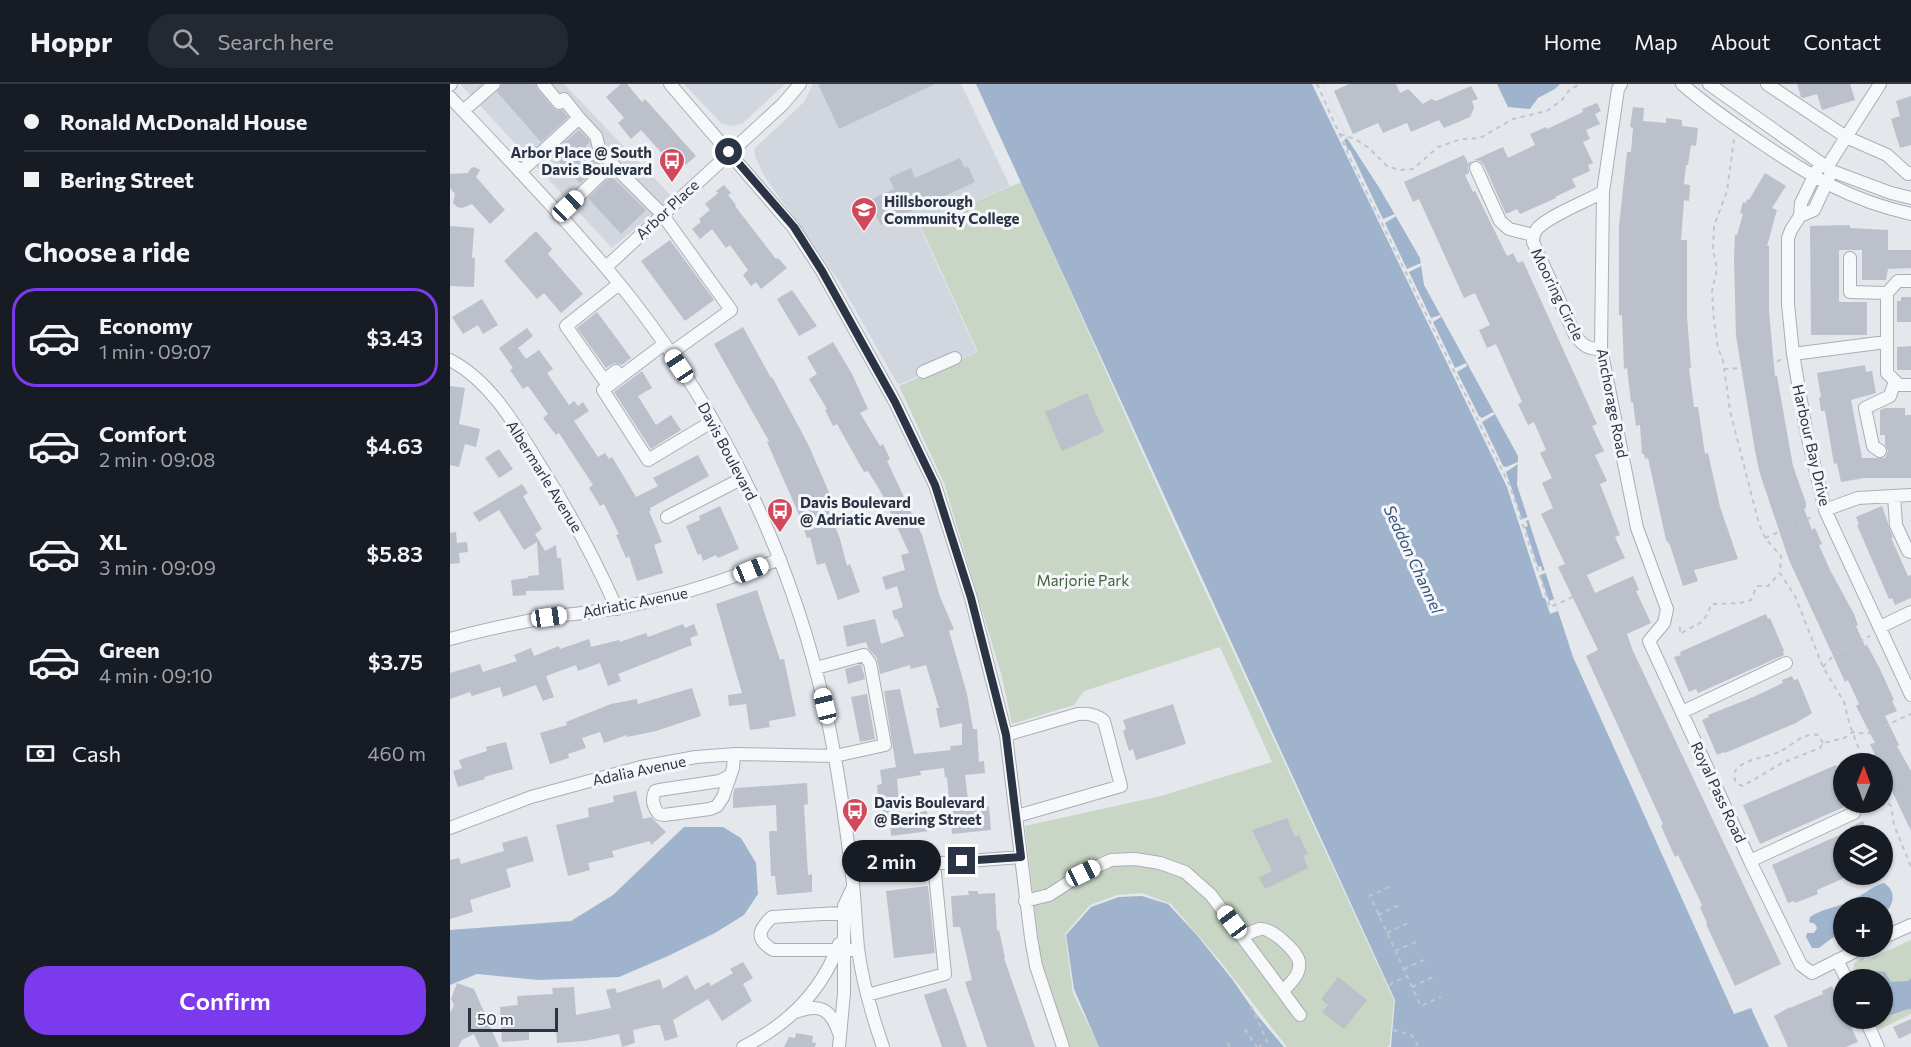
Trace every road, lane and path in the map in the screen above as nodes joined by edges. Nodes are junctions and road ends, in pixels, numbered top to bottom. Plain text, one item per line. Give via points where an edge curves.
1 (494, 84) edge
2 (543, 84) edge
3 (669, 84) edge
4 (1317, 84) edge
5 (1581, 84) edge
6 (1621, 84) edge
7 (1682, 84) edge
8 (1709, 84) edge
9 (1767, 84) edge
10 (1880, 84) edge
11 (798, 86) edge
12 (450, 97) edge
13 (463, 111) junction
14 (579, 118) junction
15 (1735, 125) junction
16 (1340, 134) junction
17 (1846, 137) junction
18 (729, 152) junction
19 (612, 164) junction
20 (1827, 167) junction
21 (1476, 168) dead end
22 (520, 172) junction
23 (1911, 174) edge
24 (1813, 177) junction
25 (1825, 183) junction
26 (1603, 192) junction
27 (1911, 198) edge
28 (662, 214) junction
29 (1911, 214) edge
30 (559, 215) junction
31 (1800, 216) junction
32 (1533, 235) junction
33 (1850, 258) dead end
34 (606, 267) junction
35 (1911, 281) edge
36 (619, 284) junction
37 (1887, 293) junction
38 (1886, 342) junction
39 (665, 345) junction
40 (1601, 349) junction
41 (1793, 354) junction
42 (955, 358) dead end
43 (450, 360) edge
44 (1724, 369) junction
45 (923, 372) dead end
46 (1895, 381) junction
47 (1911, 385) edge
48 (713, 422) junction
49 (1880, 451) dead end
50 (743, 478) junction
51 (1911, 495) edge
52 (1894, 496) junction
53 (1825, 510) junction
54 (667, 517) dead end
55 (1765, 538) junction
56 (1911, 552) edge
57 (780, 559) junction
58 (1780, 573) junction
59 (1582, 593) dead end
60 (617, 609) junction
61 (1667, 609) joint
62 (1911, 612) edge
63 (1680, 627) dead end
64 (1880, 627) junction
65 (450, 639) edge
66 (1786, 663) dead end
67 (1823, 666) junction
68 (816, 668) junction
69 (1911, 695) edge
70 (1682, 712) junction
71 (1911, 714) edge
72 (1853, 732) junction
73 (1006, 735) junction
74 (1823, 743) junction
75 (1860, 753) edge
76 (734, 754) junction
77 (835, 756) junction
78 (729, 776) junction
79 (1854, 813) dead end
80 (1892, 813) edge
81 (1017, 816) junction
82 (450, 828) edge
83 (1021, 857) junction
84 (1750, 861) junction
85 (934, 863) junction
86 (1911, 867) edge
87 (851, 870) junction
88 (1389, 887) dead end
89 (1025, 901) junction
90 (1399, 905) dead end
91 (850, 913) junction
92 (1378, 915) junction
93 (1408, 923) dead end
94 (1911, 925) edge
95 (1387, 933) junction
96 (1893, 934) edge
97 (1242, 936) junction
98 (1416, 942) dead end
99 (858, 950) junction
100 (840, 951) junction
101 (1395, 951) junction
102 (1843, 957) edge
103 (1424, 960) dead end
104 (1837, 960) junction
105 (1404, 969) junction
106 (1842, 969) edge
107 (1407, 976) junction
108 (1433, 977) dead end
109 (1389, 985) dead end
110 (1412, 987) junction
111 (1283, 991) junction
112 (867, 992) junction
113 (1441, 997) dead end
114 (1251, 1006) dead end
115 (795, 1012) junction
116 (1300, 1015) dead end
117 (1245, 1029) dead end
118 (1870, 1029) edge
119 (1393, 1030) dead end
120 (840, 1042) edge
121 (1227, 1043) dead end
122 (743, 1047) edge
123 (883, 1047) edge
124 (1063, 1047) edge
125 (1230, 1047) edge
126 (1258, 1047) edge
127 (1419, 1047) edge
128 (1878, 1047) edge

1 - 13 street
2 - 14 street via 559,103 564,99
3 - 18 street
4 - 16 path
5 - 16 path via 1547,111 1513,119 1480,138 1438,147 1413,169 1387,166 1369,148
6 - 26 street, Anchorage Road
7 - 15 street
8 - 20 street
9 - 17 street
10 - 17 street
11 - 18 street, Arbor Place
12 - 13 street, Davis Boulevard
13 - 22 street, Davis Boulevard
14 - 19 street via 596,136 599,148
14 - 22 street
15 - 24 street
15 - 44 path via 1727,191 1713,238 1717,268 1712,291 1714,321
16 - 59 path via 1510,486 1550,607
17 - 20 street
17 - 23 street via 1887,155
18 - 28 street, Arbor Place
18 - 73 street via 794,227 822,271 895,402 935,485 971,598
19 - 28 street
19 - 30 street
20 - 24 street, Harbour Bay Drive
20 - 25 street, Harbour Bay Drive
20 - 27 street
21 - 32 street via 1500,221 1509,229
22 - 30 street, Davis Boulevard
24 - 25 street
24 - 31 street, Harbour Bay Drive via 1801,203
25 - 29 street
25 - 31 street, Harbour Bay Drive via 1814,210
26 - 32 street, Mooring Circle via 1548,221
26 - 40 street, Anchorage Road
28 - 34 street, Arbor Place
28 - 39 street via 731,310
30 - 34 street, Davis Boulevard
31 - 41 street, Harbour Bay Drive via 1787,247
32 - 40 street, Mooring Circle via 1575,335 1582,345
33 - 37 street via 1850,292
34 - 36 street, Davis Boulevard
35 - 37 street via 1898,281
36 - 39 street, Davis Boulevard
36 - 39 street via 566,326 604,380
37 - 38 street
38 - 41 street
38 - 46 street via 1887,373
39 - 48 street, Davis Boulevard
39 - 48 street via 603,390 648,460
40 - 61 street, Anchorage Road via 1637,528
41 - 44 path via 1774,366
41 - 53 street, Harbour Bay Drive
42 - 45 street
43 - 60 street, Albermarle Avenue via 474,375 493,395 527,443 586,543
44 - 55 path via 1730,411
46 - 47 street
46 - 49 street via 1890,396 1865,408 1873,446
48 - 50 street, Davis Boulevard
50 - 54 street
50 - 57 street, Davis Boulevard
51 - 52 street
52 - 53 street via 1858,498
52 - 56 street via 1896,525
53 - 55 path
53 - 64 street, Harbour Bay Drive
55 - 58 path via 1781,556
57 - 60 street, Adriatic Avenue via 719,583
57 - 68 street, Davis Boulevard
58 - 63 path via 1768,586 1757,586 1751,600 1711,604 1700,625 1680,634
58 - 67 path via 1795,596
60 - 65 street, Adriatic Avenue via 538,619
61 - 70 street, Royal Pass Road via 1664,623 1649,641
62 - 64 street
64 - 67 path via 1867,640 1833,656
64 - 69 street, Harbour Bay Drive
66 - 70 street
67 - 72 path via 1844,702
68 - 77 street, Davis Boulevard
68 - 77 street, Adalia Avenue via 864,655 870,663 885,745
70 - 84 street, Royal Pass Road
71 - 72 path via 1866,734
72 - 74 path
72 - 75 path
73 - 81 street
73 - 81 street via 1078,714 1099,717 1104,721 1121,786
74 - 74 path via 1818,735 1806,735 1780,752 1742,764 1734,772 1734,779 1743,786
76 - 77 street, Adalia Avenue
76 - 78 street
76 - 82 street, Adalia Avenue via 620,772 531,797
77 - 87 street, Davis Boulevard
78 - 78 street via 720,781 659,790 654,794 654,807 661,815 714,808 723,797
79 - 84 street
80 - 86 path
81 - 83 street
83 - 85 street
83 - 89 street
84 - 104 street, Royal Pass Road via 1801,966 1812,972
85 - 87 street
85 - 112 street via 945,974
87 - 91 street, Davis Boulevard via 853,885 844,906
88 - 92 path via 1370,896
89 - 97 street via 1049,895 1111,860 1160,862 1185,872 1211,895
89 - 124 street via 1036,966
90 - 92 path
91 - 99 street
91 - 100 street
91 - 100 street via 772,917 760,933 762,941 773,950
92 - 95 path
93 - 95 path
94 - 96 street
95 - 101 path
97 - 111 street
97 - 111 street via 1268,929 1294,951 1299,962 1297,975
98 - 101 path
99 - 100 street
99 - 112 street
100 - 115 street
100 - 120 street via 844,993
101 - 105 path
102 - 104 street
103 - 105 path
104 - 106 street
105 - 107 path
107 - 109 path
107 - 110 path
108 - 110 path
110 - 113 path via 1421,1006
111 - 116 street
112 - 123 street
114 - 126 path via 1267,1041
115 - 120 street via 818,1007 824,1010 835,1020
115 - 122 street
117 - 126 path
118 - 128 street
119 - 127 path via 1411,1035
121 - 125 path

